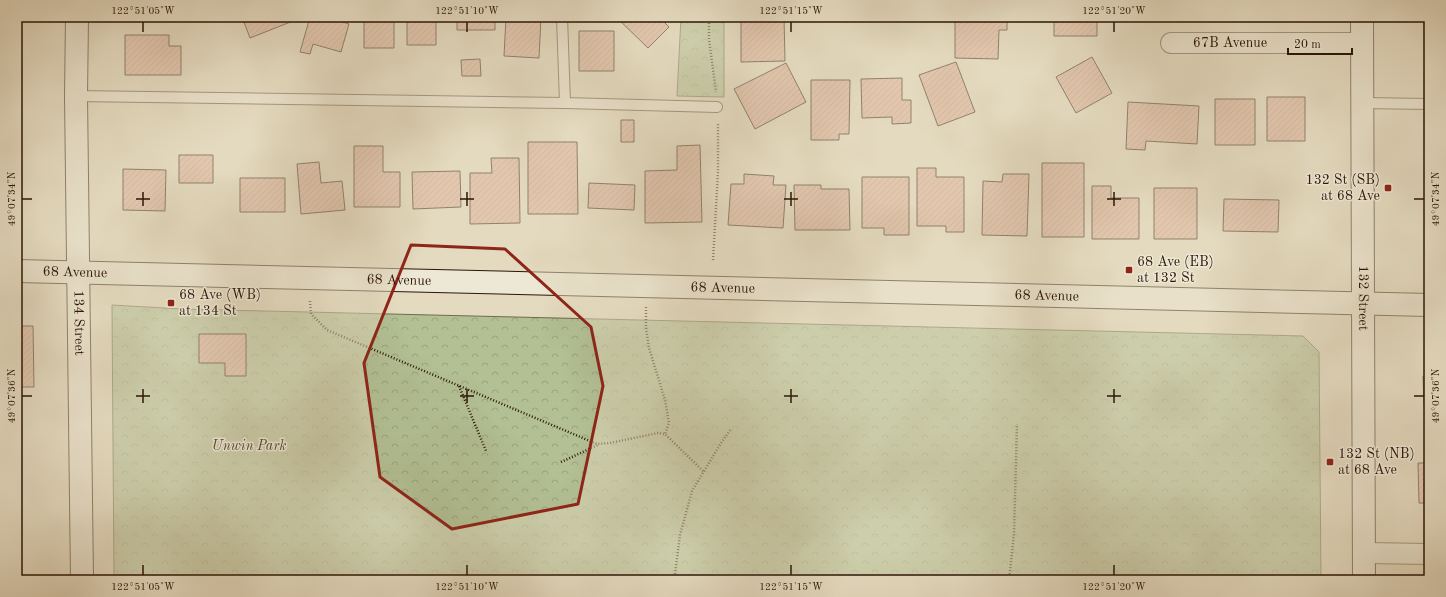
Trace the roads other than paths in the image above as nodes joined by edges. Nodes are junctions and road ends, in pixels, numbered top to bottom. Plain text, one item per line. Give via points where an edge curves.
1 (77, 17) edge
2 (562, 17) edge
3 (1362, 17) edge
4 (1171, 43) dead end
5 (1362, 43) junction
6 (76, 96) junction
7 (565, 103) junction
8 (1362, 103) junction
9 (1429, 104) edge
10 (717, 107) road end
11 (17, 271) edge
12 (79, 273) junction
13 (1364, 304) junction
14 (1429, 305) edge
15 (1364, 553) junction
16 (1429, 554) edge
17 (82, 580) edge
18 (1364, 580) edge

1 - 6 street, 134 Street
2 - 7 lane
3 - 5 street, 132 Street
4 - 5 street, 67B Avenue
5 - 8 street, 132 Street
6 - 7 lane
6 - 12 street, 134 Street
7 - 10 lane
8 - 9 lane
8 - 13 street, 132 Street
11 - 12 street, 68 Avenue
12 - 13 street, 68 Avenue
12 - 17 street, 134 Street
13 - 14 street, 68 Avenue
13 - 15 street, 132 Street
15 - 16 street
15 - 18 street, 132 Street

